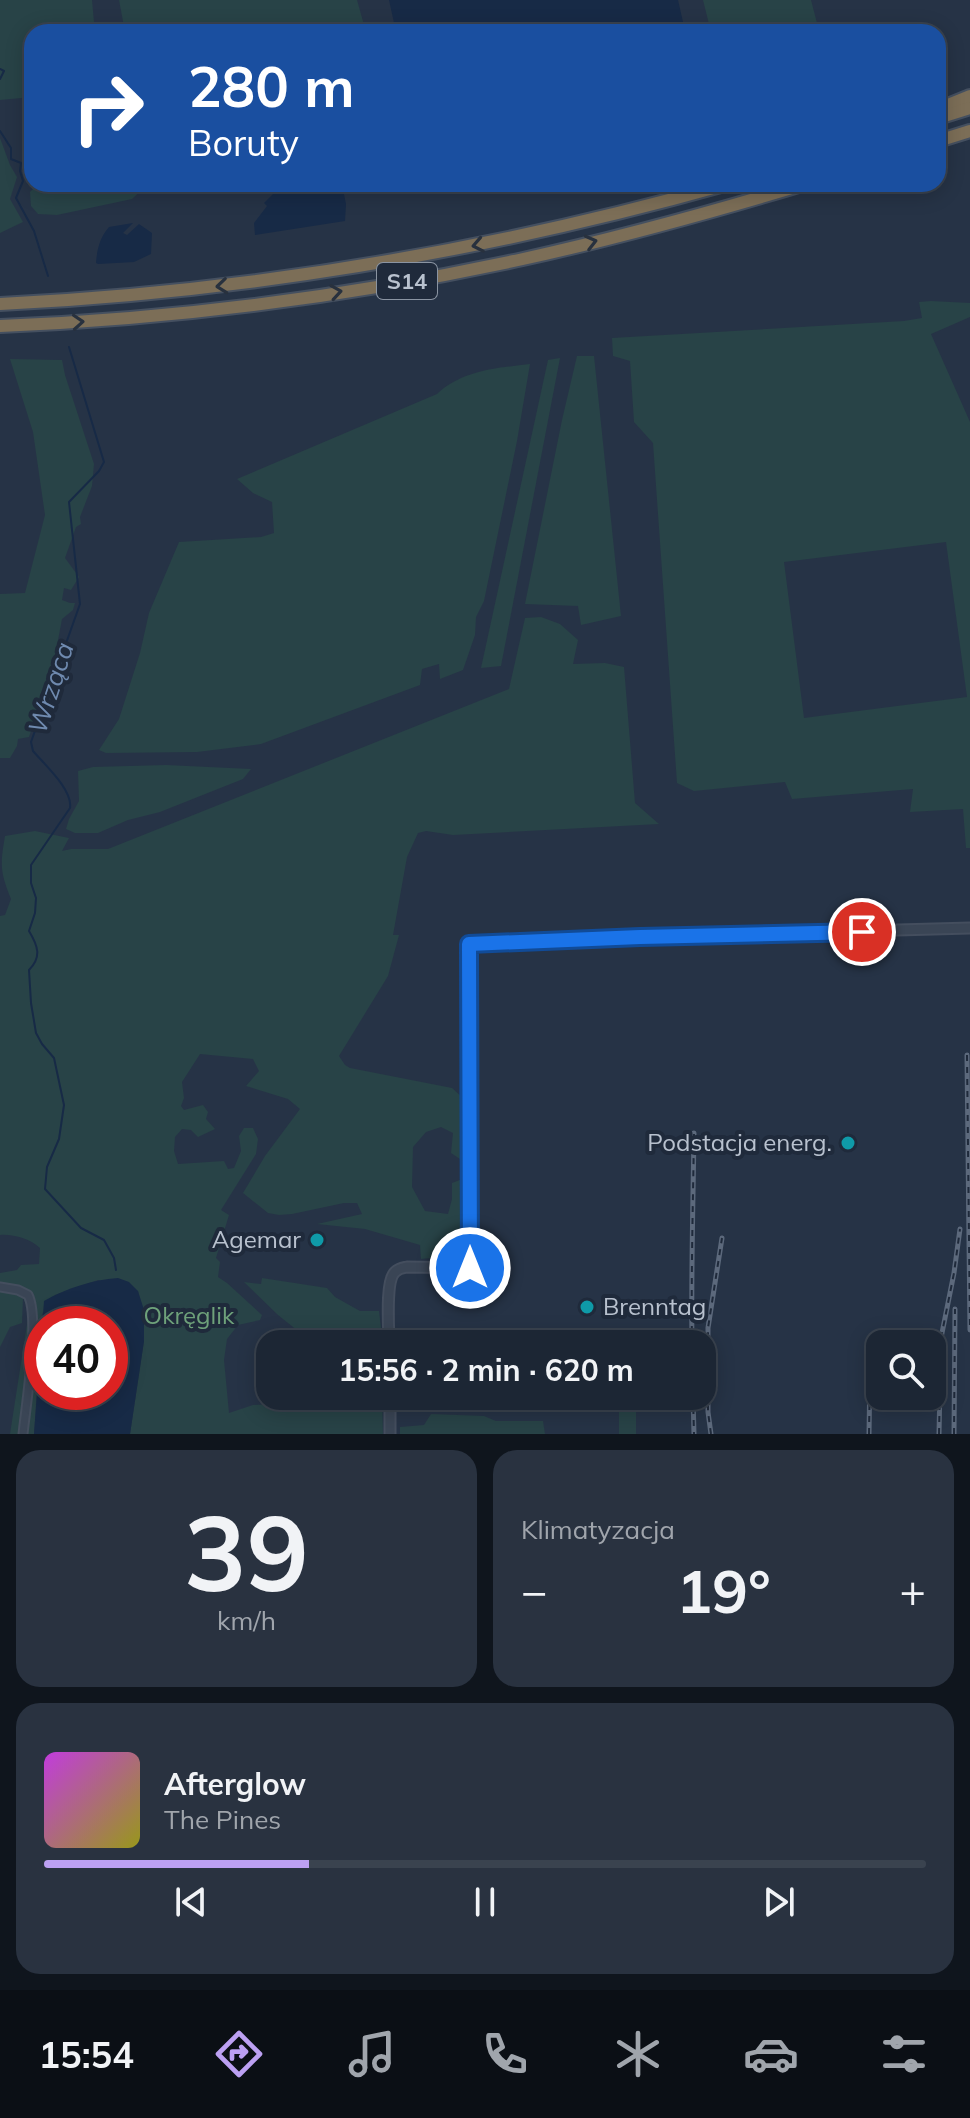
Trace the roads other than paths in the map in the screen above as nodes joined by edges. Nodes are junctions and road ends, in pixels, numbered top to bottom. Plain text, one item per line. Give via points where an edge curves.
1 (970, 96) edge
2 (946, 106) edge
3 (970, 108) edge
4 (946, 116) edge
5 (970, 131) edge
6 (946, 138) edge
7 (699, 192) edge
8 (779, 192) edge
9 (0, 304) edge
10 (0, 326) edge
11 (970, 928) edge
12 (0, 1287) edge
13 (389, 1330) edge
14 (390, 1410) edge
15 (23, 1434) edge
16 (390, 1434) edge

1 - 2 highway
3 - 4 highway
5 - 6 highway
7 -> 9 highway, S14 via 507,240 328,272 154,294
10 -> 8 highway, S14 via 218,309 435,276 623,235
11 - 13 street via 469,944 470,1268 403,1267 393,1273
12 - 15 street via 18,1290 31,1300 33,1335
14 - 16 street

